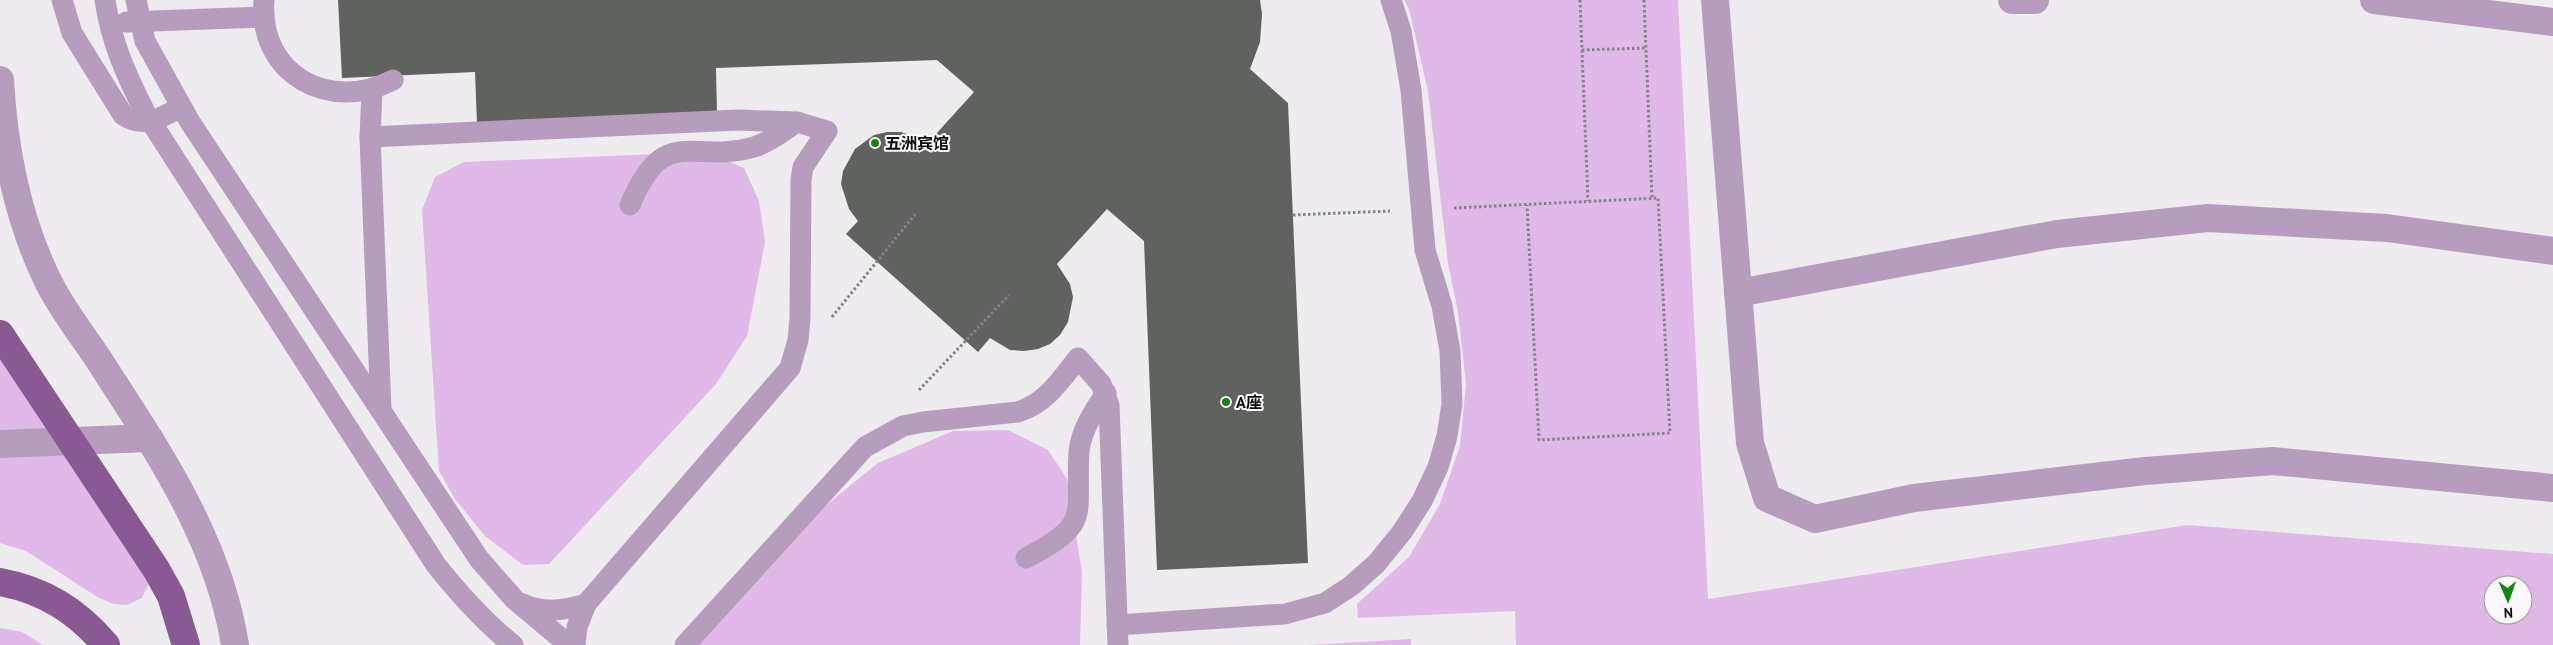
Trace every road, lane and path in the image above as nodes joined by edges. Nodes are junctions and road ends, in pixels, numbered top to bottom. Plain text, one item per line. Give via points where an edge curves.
1 (62, 0) edge
2 (105, 0) edge
3 (136, 0) edge
4 (1391, 0) edge
5 (1580, 0) edge
6 (1644, 0) edge
7 (1715, 0) edge
8 (2012, 0) edge
9 (2035, 0) edge
10 (2374, 0) edge
11 (264, 8) edge
12 (140, 22) junction
13 (2553, 22) edge
14 (108, 23) junction
15 (1646, 48) junction
16 (1582, 50) junction
17 (0, 80) edge
18 (393, 80) dead end
19 (372, 90) junction
20 (181, 107) junction
21 (152, 122) junction
22 (797, 122) junction
23 (370, 137) junction
24 (1652, 198) junction
25 (1588, 201) junction
26 (630, 205) dead end
27 (1527, 205) junction
28 (1420, 210) junction
29 (917, 212) dead end
30 (1293, 215) dead end
31 (2553, 251) edge
32 (1738, 292) junction
33 (1009, 295) dead end
34 (826, 324) dead end
35 (0, 334) edge
36 (1106, 393) junction
37 (913, 396) dead end
38 (382, 410) junction
39 (149, 438) junction
40 (0, 444) edge
41 (2553, 488) edge
42 (1026, 558) dead end
43 (0, 582) edge
44 (515, 600) junction
45 (586, 604) junction
46 (1118, 635) edge
47 (106, 645) edge
48 (186, 645) edge
49 (235, 645) edge
50 (513, 645) edge
51 (570, 645) edge
52 (575, 645) edge
53 (685, 645) edge

1 - 21 lane via 76,41 123,115 136,121
2 - 14 lane
3 - 12 lane
4 - 28 lane via 1402,32 1411,90
5 - 16 path
6 - 15 path
7 - 32 street
8 - 9 street
10 - 13 street
11 - 12 lane
11 - 19 lane via 268,38 292,73 319,89 351,93
12 - 14 lane
12 - 20 lane via 156,64
14 - 21 lane via 129,80
15 - 16 path
15 - 24 path
16 - 25 path
17 - 39 street via 5,145 28,236 48,282
18 - 19 lane
19 - 23 lane
20 - 21 lane
20 - 38 lane
21 - 50 lane via 436,566 490,627
22 - 23 lane via 738,120
22 - 26 lane via 752,148 668,154 658,159 646,175
22 - 45 lane via 827,131 804,167 801,180 800,318 790,368
23 - 38 lane
24 - 25 path
24 - 27 path via 1658,198 1670,433 1539,440
25 - 27 path
27 - 28 path
28 - 30 path
28 - 46 lane via 1425,250 1447,327 1452,404 1438,467 1422,502 1402,532 1376,564 1325,603 1285,614
29 - 34 path
31 - 32 street via 2386,228 2208,218 2057,234
32 - 41 street via 1750,443 1767,498 1815,519 1914,498 2145,471 2272,461
33 - 37 path
35 - 48 main road via 156,569 171,596
36 - 42 lane via 1082,436 1080,491 1075,521 1068,532 1055,542
36 - 46 lane
36 - 53 lane via 1078,358 1050,394 1030,408 910,425 886,434 865,447
38 - 44 lane via 479,559
39 - 40 street
39 - 49 street via 174,477 202,536
43 - 47 main road via 42,593 66,607
44 - 45 lane via 529,607 554,611
44 - 51 lane
45 - 52 lane via 577,627

